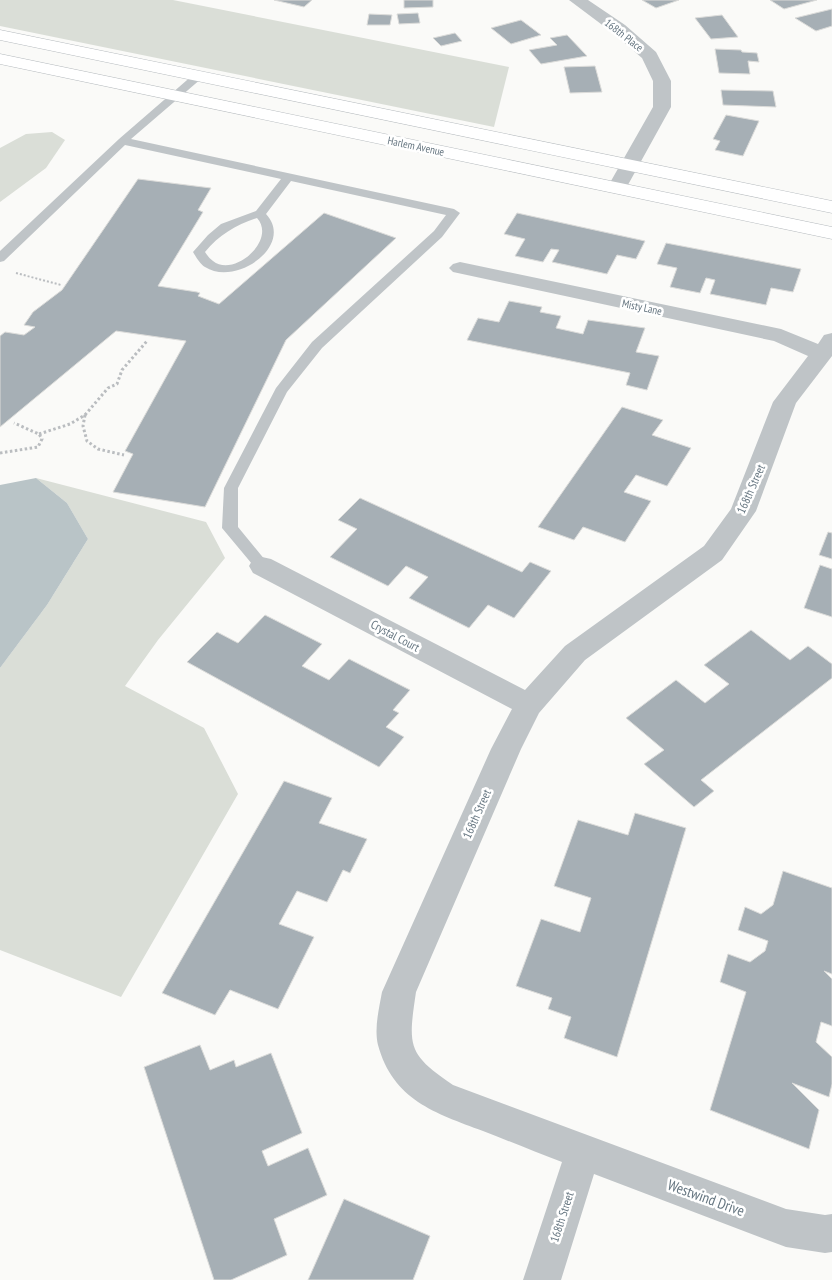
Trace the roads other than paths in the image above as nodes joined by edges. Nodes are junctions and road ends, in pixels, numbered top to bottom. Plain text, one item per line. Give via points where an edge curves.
1 (577, 0) edge
2 (0, 35) edge
3 (0, 59) edge
4 (198, 76) junction
5 (174, 95) junction
6 (122, 141) junction
7 (631, 165) junction
8 (288, 177) junction
9 (617, 188) junction
10 (832, 207) edge
11 (260, 214) junction
12 (832, 233) edge
13 (0, 258) edge
14 (460, 268) dead end
15 (829, 347) edge
16 (262, 566) joint
17 (529, 705) junction
18 (583, 1152) junction
19 (832, 1232) edge
20 (542, 1280) edge

1 - 7 street, 168th Place via 619,29 650,56 662,82 662,107
2 - 4 main road, Harlem Avenue
3 - 5 main road, Harlem Avenue
4 - 5 lane
4 - 7 main road, Harlem Avenue
5 - 6 lane
5 - 9 main road, Harlem Avenue
6 - 8 lane
6 - 13 lane
7 - 9 street, 168th Place
7 - 10 main road, Harlem Avenue
8 - 11 lane
8 - 16 lane via 454,213 438,234 317,345 281,391 231,488 230,528
9 - 12 main road, Harlem Avenue
11 - 11 lane via 268,224 268,235 252,260 230,269 209,265 203,260 199,252 210,237 236,220
14 - 15 street, Misty Lane
15 - 17 street, 168th Street via 785,402 743,511 713,552 575,653
16 - 17 street, Crystal Court
17 - 18 street, 168th Street via 506,749 399,992 394,1044 403,1065 420,1083 442,1098
18 - 19 street, Westwind Drive via 786,1228 825,1234
18 - 20 street, 168th Street

